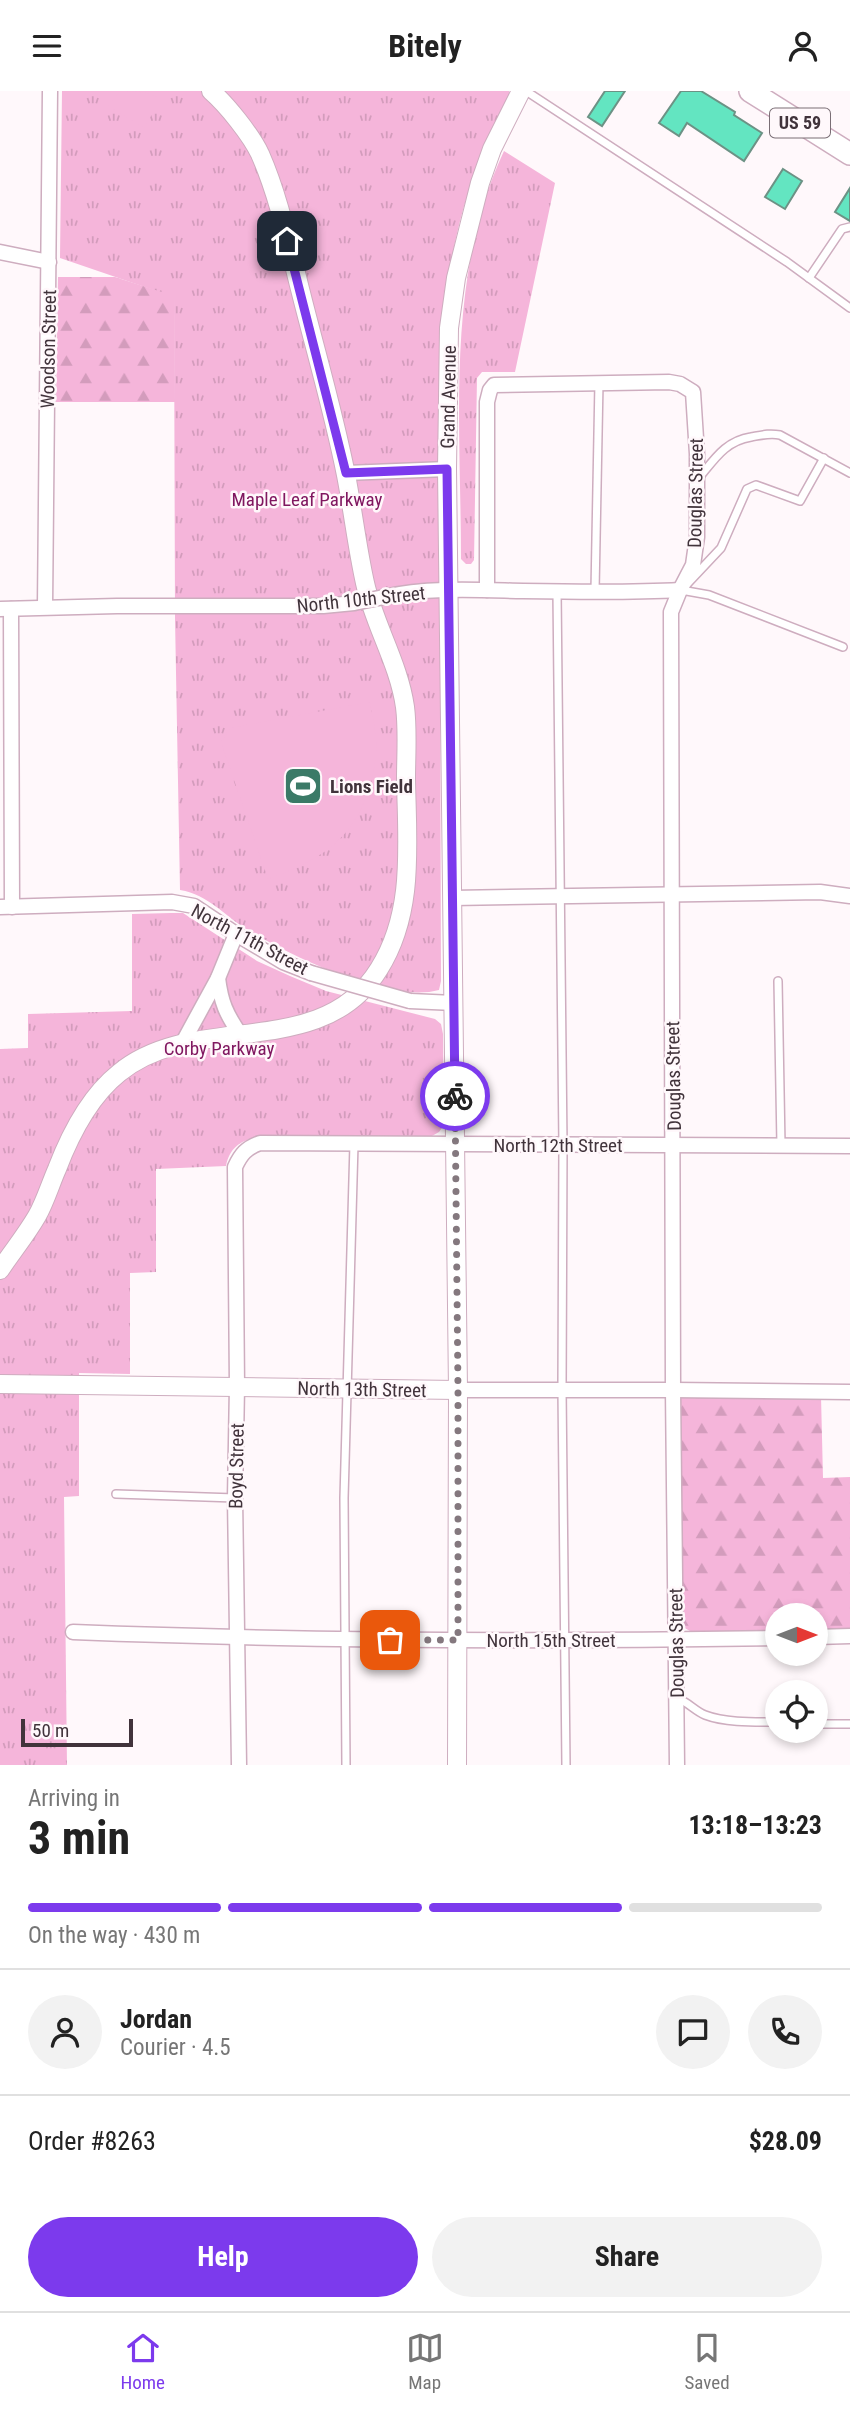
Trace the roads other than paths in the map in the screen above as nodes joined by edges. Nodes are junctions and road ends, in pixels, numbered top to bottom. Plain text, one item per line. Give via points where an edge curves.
1 (50, 91) edge
2 (211, 91) edge
3 (523, 91) edge
4 (750, 91) edge
5 (850, 154) edge
6 (850, 227) edge
7 (0, 252) edge
8 (49, 261) junction
9 (809, 278) junction
10 (850, 308) edge
11 (600, 382) junction
12 (824, 458) junction
13 (447, 469) junction
14 (346, 473) junction
15 (850, 473) edge
16 (698, 479) junction
17 (449, 590) junction
18 (486, 590) junction
19 (680, 590) junction
20 (595, 591) junction
21 (557, 592) junction
22 (45, 607) junction
23 (5, 609) edge
24 (843, 647) dead end
25 (671, 895) junction
26 (844, 895) edge
27 (560, 896) junction
28 (452, 898) junction
29 (6, 907) edge
30 (236, 935) junction
31 (219, 978) junction
32 (778, 981) dead end
33 (454, 1003) junction
34 (240, 1034) junction
35 (182, 1044) junction
36 (354, 1144) junction
37 (455, 1144) junction
38 (563, 1145) junction
39 (674, 1145) junction
40 (781, 1146) junction
41 (850, 1146) edge
42 (235, 1167) joint
43 (0, 1270) edge
44 (0, 1384) edge
45 (237, 1386) junction
46 (673, 1389) junction
47 (347, 1390) junction
48 (458, 1390) junction
49 (562, 1390) junction
50 (850, 1392) edge
51 (116, 1494) dead end
52 (235, 1498) junction
53 (73, 1632) dead end
54 (850, 1636) edge
55 (828, 1637) edge
56 (765, 1638) edge
57 (237, 1639) junction
58 (345, 1640) junction
59 (458, 1640) junction
60 (565, 1640) junction
61 (677, 1640) junction
62 (677, 1698) junction
63 (765, 1721) edge
64 (828, 1724) edge
65 (850, 1724) edge
66 (239, 1765) edge
67 (346, 1765) edge
68 (457, 1765) edge
69 (566, 1765) edge
70 (677, 1765) edge

1 - 8 street, Woodson Street
2 - 14 street via 258,150 268,176
3 - 9 lane
3 - 13 street, Grand Avenue via 492,149 456,278 449,328
4 - 5 main road, US 59
6 - 9 lane via 842,229
7 - 8 street
8 - 22 street, Woodson Street
9 - 10 lane
11 - 16 street, Douglas Street via 669,382 693,392
11 - 18 street via 494,385 490,390
11 - 20 lane
12 - 15 lane
12 - 16 lane via 770,433 725,446
12 - 19 lane via 800,501 751,485 721,548
13 - 14 street
13 - 17 street, Grand Avenue
14 - 34 street via 365,585 401,687 406,720 405,902 394,941 362,993 309,1024
16 - 19 street, Douglas Street via 693,565
17 - 18 street, North 10th Street
17 - 22 street, North 10th Street, bridge via 323,606
17 - 28 street, Grand Avenue
18 - 21 street, North 10th Street
19 - 20 street, North 10th Street
19 - 24 lane via 709,595
19 - 25 street, Douglas Street via 671,612
20 - 21 street, North 10th Street
21 - 27 lane
22 - 23 street, North 10th Street
23 - 29 street
25 - 26 street
25 - 27 street
25 - 39 street, Douglas Street
27 - 28 street
27 - 38 lane
28 - 33 street, Grand Avenue
29 - 30 street, North 11th Street via 172,902 194,906
30 - 31 street
30 - 33 street, North 11th Street, bridge via 312,973 410,1001
31 - 34 street via 221,1001
31 - 35 street
32 - 40 lane
33 - 37 street, Grand Avenue
34 - 35 street
35 - 43 street via 136,1060 97,1095 60,1160 38,1214
36 - 37 street, North 12th Street
36 - 42 street, North 12th Street via 260,1143 240,1155
36 - 47 lane
37 - 38 street, North 12th Street
37 - 48 street, Grand Avenue
38 - 39 street, North 12th Street
38 - 49 lane
39 - 40 street, North 12th Street
39 - 46 street, Douglas Street
40 - 41 street, North 12th Street
42 - 45 street, Boyd Street
44 - 45 street, North 13th Street
45 - 47 street, North 13th Street
45 - 52 street, Boyd Street
46 - 49 street, North 13th Street
46 - 50 street, North 13th Street
46 - 61 street, Douglas Street
47 - 48 street, North 13th Street
47 - 58 lane
48 - 49 street, North 13th Street
48 - 59 street, Grand Avenue
49 - 60 lane
51 - 52 lane
52 - 57 street, Boyd Street
53 - 57 street, North 15th Street
54 - 55 street
56 - 61 street, North 15th Street
57 - 58 street, North 15th Street
57 - 66 street, Boyd Street
58 - 59 street, North 15th Street
58 - 67 lane
59 - 60 street, North 15th Street
59 - 68 street, Grand Avenue
60 - 61 street, North 15th Street
60 - 69 lane
61 - 62 street, Douglas Street
62 - 63 lane via 712,1717
62 - 70 street, Douglas Street
64 - 65 lane

